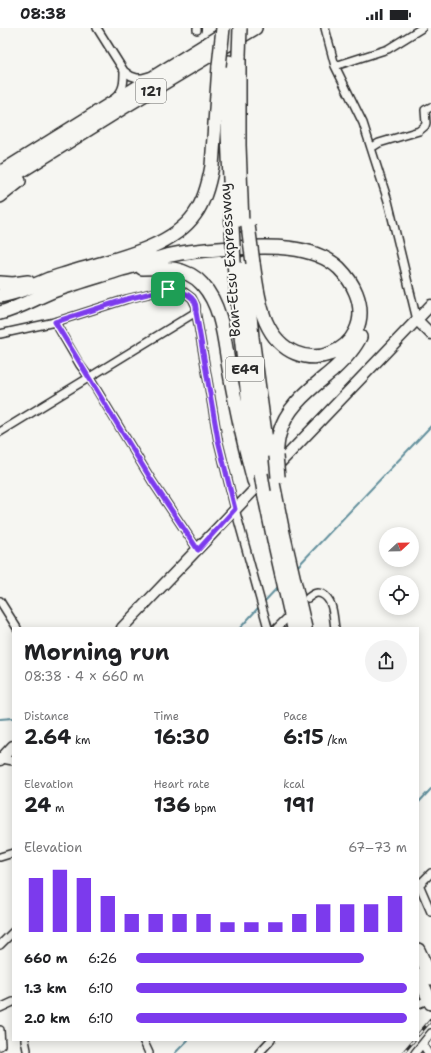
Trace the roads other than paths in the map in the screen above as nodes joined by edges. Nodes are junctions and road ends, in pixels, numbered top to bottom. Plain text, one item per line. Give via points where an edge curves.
1 (97, 28) edge
2 (222, 28) edge
3 (231, 28) edge
4 (240, 28) edge
5 (255, 28) edge
6 (325, 28) edge
7 (422, 28) edge
8 (198, 50) junction
9 (229, 61) junction
10 (335, 66) junction
11 (124, 71) junction
12 (431, 107) edge
13 (100, 116) junction
14 (371, 148) junction
15 (0, 173) edge
16 (0, 184) edge
17 (0, 196) edge
18 (241, 226) junction
19 (244, 263) junction
20 (117, 265) junction
21 (0, 283) edge
22 (53, 284) junction
23 (0, 296) edge
24 (0, 302) edge
25 (431, 305) edge
26 (196, 312) junction
27 (0, 313) edge
28 (417, 320) junction
29 (55, 322) junction
30 (0, 334) edge
31 (431, 334) edge
32 (89, 377) junction
33 (0, 432) edge
34 (273, 459) junction
35 (258, 478) junction
36 (269, 488) junction
37 (235, 509) junction
38 (279, 537) junction
39 (198, 550) junction
40 (0, 601) edge
41 (295, 612) edge
42 (334, 625) edge
43 (16, 627) edge
44 (123, 627) edge
45 (268, 627) edge
46 (278, 627) edge
47 (304, 627) edge
48 (12, 747) edge
49 (1, 760) edge
50 (12, 761) edge
51 (12, 853) edge
52 (0, 857) edge
53 (431, 873) edge
54 (419, 883) edge
55 (419, 886) edge
56 (431, 912) edge
57 (12, 933) edge
58 (0, 946) edge
59 (419, 952) edge
60 (419, 978) edge
61 (431, 978) edge
62 (12, 1002) edge
63 (426, 1002) edge
64 (0, 1008) edge
65 (0, 1030) edge
66 (431, 1033) edge
67 (25, 1041) edge
68 (143, 1041) edge
69 (270, 1041) edge
70 (423, 1044) junction
71 (0, 1046) edge
72 (27, 1050) dead end
73 (149, 1053) edge
74 (259, 1053) edge
75 (415, 1053) edge
76 (428, 1053) edge

1 - 11 street
2 - 9 highway, bridge
3 - 8 highway, 121
3 - 9 highway, Ban-Etsu Expressway / E49
4 - 9 highway, Ban-Etsu Expressway / E49, bridge
5 - 13 highway, 121
6 - 10 street
7 - 10 street via 388,48
8 - 11 street via 189,50 142,78 130,76
8 - 13 highway, 121
9 - 18 highway, Ban-Etsu Expressway / E49 via 239,144
9 - 18 highway, Ban-Etsu Expressway / E49 via 228,132
9 - 20 highway via 212,166 200,205 187,223 170,237
10 - 14 street via 363,123
11 - 13 street via 122,90 104,104
12 - 14 street via 425,110 426,123 419,131
13 - 15 highway, 121
13 - 16 highway, 121
13 - 17 highway via 88,133
14 - 28 street via 388,201
18 - 19 highway, Ban-Etsu Expressway / E49, bridge
18 - 19 highway, bridge
19 - 20 highway via 265,321 274,336 286,348 295,354 315,357 337,351 351,338 356,330 360,309 353,287 339,268 330,261 308,252 256,247 196,251 141,263
19 - 34 highway, Ban-Etsu Expressway / E49 via 252,337
19 - 35 highway, Ban-Etsu Expressway / E49 via 242,344
20 - 22 highway
20 - 34 highway via 191,246 255,240 292,242 315,247 333,255 349,269 365,298 366,320 363,331 353,350 305,394 289,413 279,434
20 - 35 highway via 171,268 196,278 203,285 218,312 239,419
21 - 22 highway
22 - 23 highway
22 - 24 highway
22 - 27 highway
25 - 28 street
26 - 29 street via 192,298 184,292 168,289
26 - 32 street
26 - 37 street via 218,440
28 - 31 street
28 - 37 street
29 - 30 street
29 - 32 street
32 - 33 street
32 - 39 street via 152,481
34 - 36 highway, bridge
35 - 36 highway
36 - 38 highway
36 - 38 highway
37 - 39 street
37 - 45 street
38 - 41 highway
38 - 41 highway via 285,590
39 - 44 street
40 - 43 street
41 - 42 street via 313,594 318,593 331,604
41 - 46 street
41 - 47 highway
48 - 49 street
49 - 50 street
51 - 52 street
53 - 54 street
55 - 56 street
57 - 58 street
59 - 61 highway
60 - 63 highway
62 - 64 street
65 - 71 street
66 - 70 street
67 - 72 street
68 - 73 street
69 - 74 street
70 - 75 street
70 - 76 street

